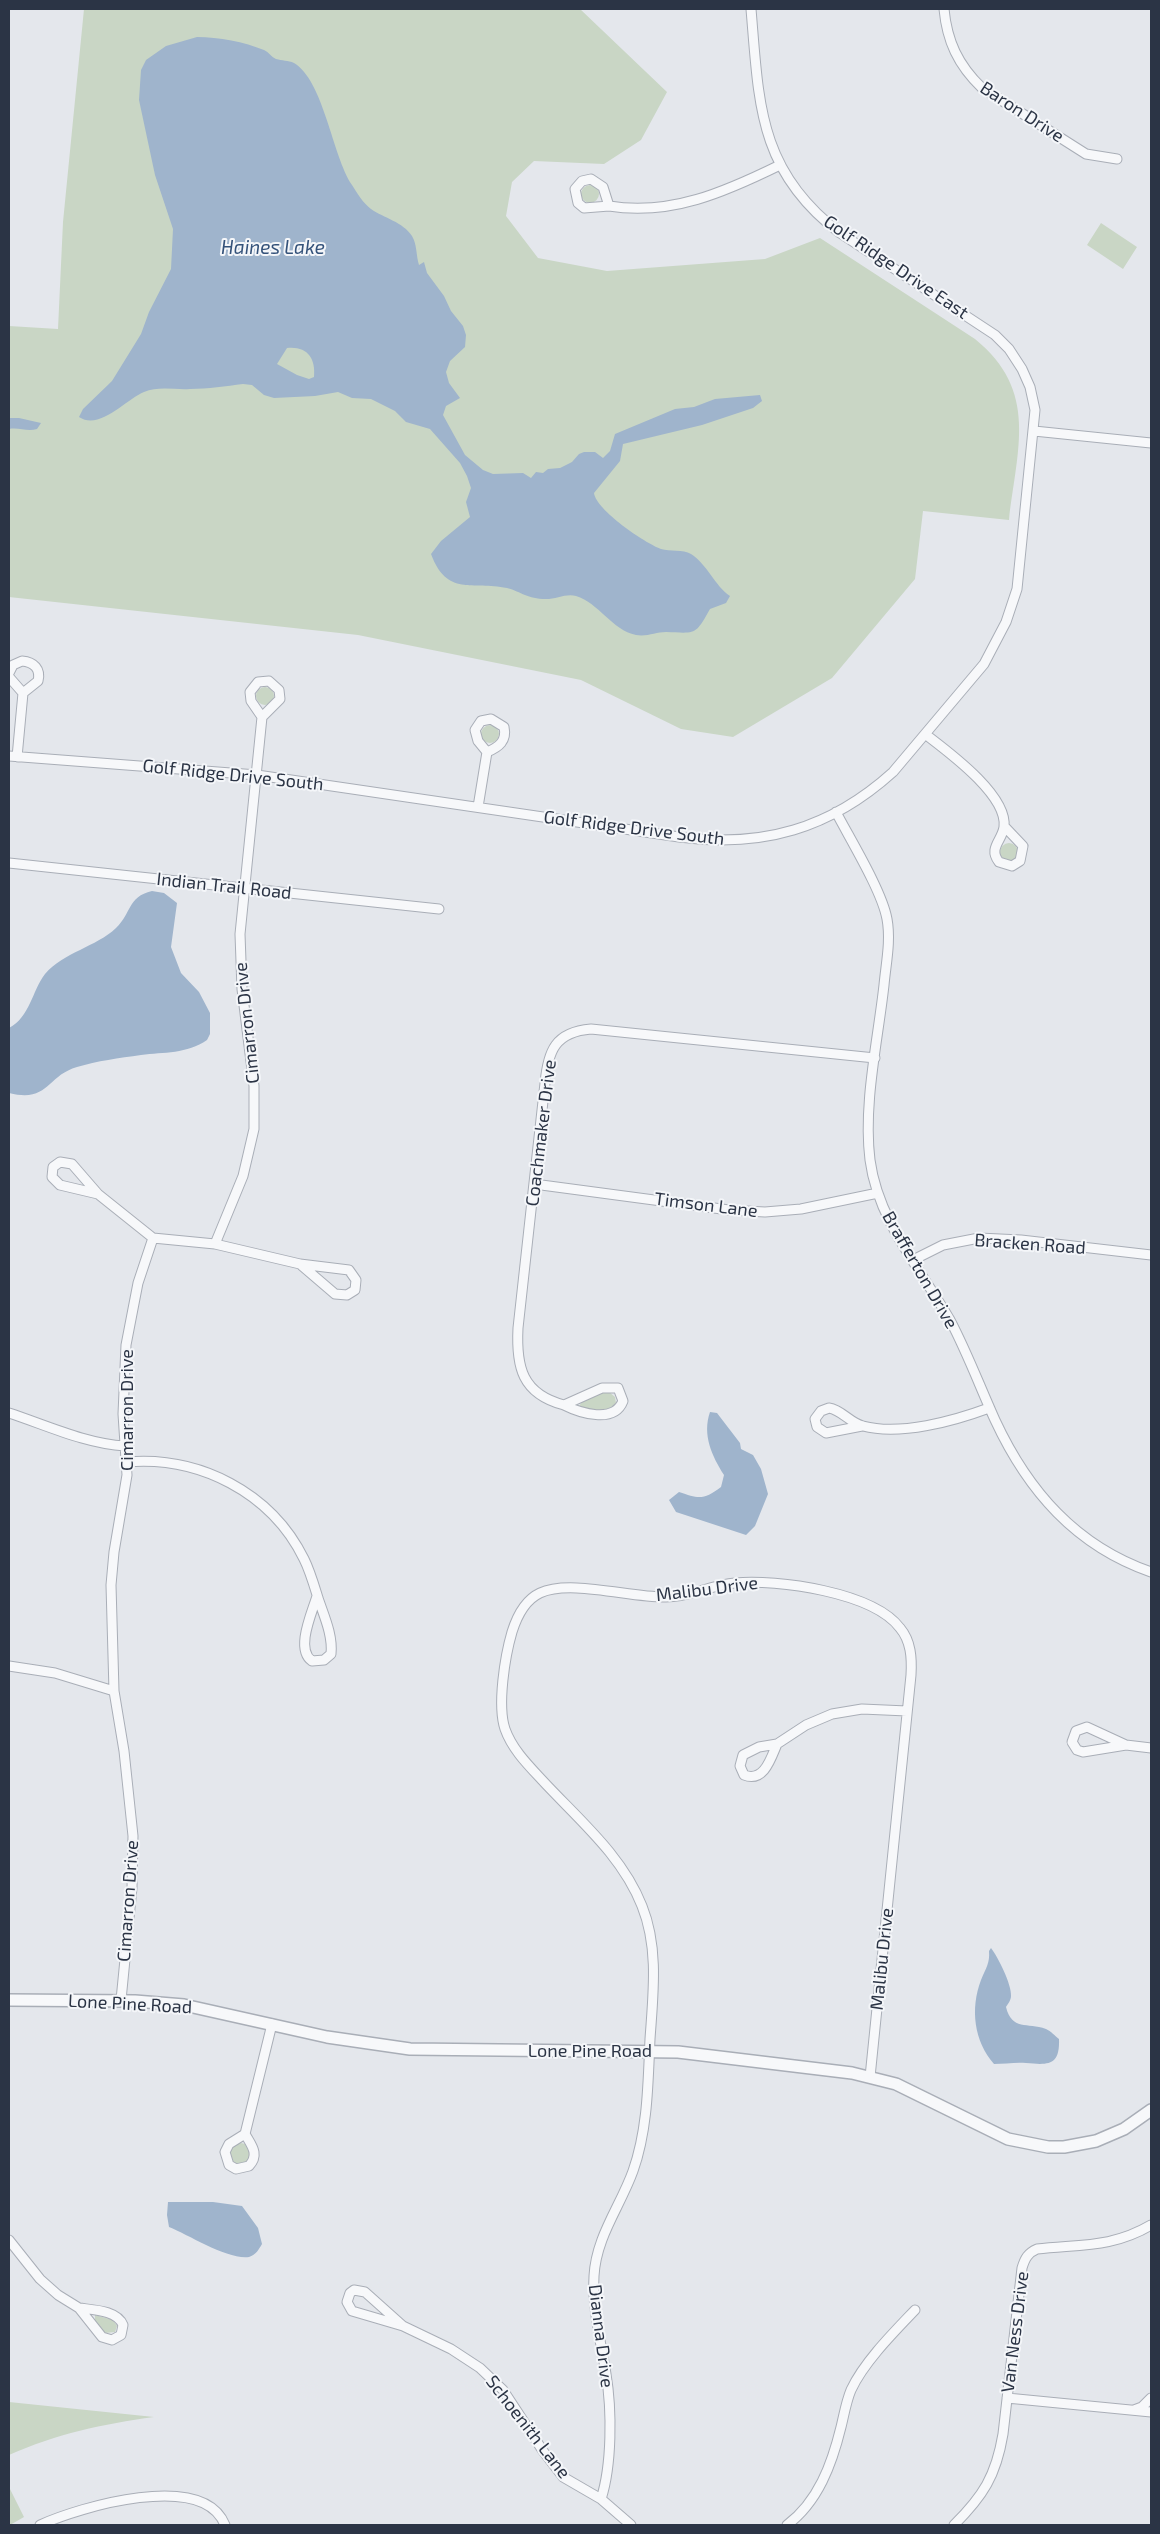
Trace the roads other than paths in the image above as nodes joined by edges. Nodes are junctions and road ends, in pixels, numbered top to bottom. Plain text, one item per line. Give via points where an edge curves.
1 (751, 9) edge
2 (944, 9) edge
3 (1117, 159) dead end
4 (780, 165) junction
5 (609, 206) dead end
6 (1034, 430) junction
7 (1151, 443) edge
8 (9, 673) edge
9 (9, 678) edge
10 (23, 693) junction
11 (262, 717) dead end
12 (925, 734) junction
13 (487, 752) dead end
14 (13, 756) edge
15 (257, 775) junction
16 (478, 807) junction
17 (836, 812) junction
18 (1004, 826) dead end
19 (9, 863) edge
20 (244, 888) junction
21 (440, 909) dead end
22 (875, 1058) junction
23 (534, 1184) junction
24 (878, 1193) junction
25 (98, 1194) junction
26 (153, 1238) junction
27 (215, 1244) junction
28 (1151, 1255) edge
29 (912, 1260) junction
30 (300, 1264) junction
31 (564, 1405) junction
32 (990, 1408) junction
33 (9, 1413) edge
34 (862, 1426) junction
35 (125, 1446) junction
36 (127, 1462) junction
37 (1151, 1572) edge
38 (317, 1596) junction
39 (9, 1666) edge
40 (114, 1691) junction
41 (907, 1711) junction
42 (777, 1744) junction
43 (1126, 1745) junction
44 (1151, 1748) edge
45 (9, 2000) edge
46 (120, 2000) junction
47 (272, 2024) junction
48 (650, 2051) junction
49 (870, 2077) junction
50 (1151, 2110) edge
51 (245, 2134) dead end
52 (1151, 2225) edge
53 (9, 2240) edge
54 (79, 2308) junction
55 (915, 2310) dead end
56 (403, 2326) junction
57 (1008, 2398) junction
58 (1151, 2398) edge
59 (1134, 2410) junction
60 (1151, 2412) edge
61 (601, 2500) junction
62 (40, 2525) edge
63 (225, 2525) edge
64 (631, 2525) edge
65 (787, 2525) edge
66 (954, 2525) edge

1 - 4 street, Golf Ridge Drive East via 760,105 767,135
2 - 3 street, Baron Drive via 946,29 956,56 982,88 1086,154
4 - 5 street via 732,189 692,202 646,208
4 - 6 street, Golf Ridge Drive East via 799,195 824,221 1002,341 1028,382 1035,410
6 - 7 street
6 - 12 street, Golf Ridge Drive South via 1013,605 984,664
8 - 10 street via 13,665 22,661 36,666 38,682
9 - 10 street
10 - 14 street
11 - 15 street, Cimarron Drive
12 - 17 street, Golf Ridge Drive South via 879,785
12 - 18 street via 981,781 998,805
13 - 16 street
14 - 15 street, Golf Ridge Drive South
15 - 16 street, Golf Ridge Drive South
15 - 20 street, Cimarron Drive
16 - 17 street, Golf Ridge Drive South via 724,841 786,832
17 - 22 street, Brafferton Drive via 887,917 888,954
19 - 20 street, Indian Trail Road
20 - 21 street, Indian Trail Road
20 - 27 street, Cimarron Drive via 240,961 254,1080 254,1129 243,1176
22 - 23 street, Coachmaker Drive via 602,1029 570,1033 555,1044 548,1060
22 - 24 street, Brafferton Drive via 869,1136 870,1159
23 - 24 street, Timson Lane via 765,1212 801,1209
23 - 31 street, Coachmaker Drive via 518,1328 518,1356 530,1386 548,1400
24 - 29 street, Brafferton Drive via 894,1232
25 - 25 street via 72,1164 60,1162 53,1167 52,1177 60,1185
25 - 26 street
26 - 27 street
26 - 35 street, Cimarron Drive via 138,1283 126,1345 123,1391
27 - 30 street
28 - 29 street, Bracken Road via 979,1238 943,1245
29 - 32 street, Brafferton Drive via 953,1326
30 - 30 street via 349,1270 356,1280 355,1290 348,1295 335,1294
31 - 31 street, Coachmaker Drive via 608,1387 618,1388 623,1396 621,1406 607,1414 585,1412
32 - 34 street via 933,1425
32 - 37 street, Brafferton Drive via 1019,1467 1054,1512 1104,1550
33 - 35 street via 92,1440
34 - 34 street via 828,1408 821,1411 815,1420 817,1427 826,1433
35 - 36 street, Cimarron Drive
36 - 38 street via 177,1463 206,1472 240,1489 275,1518 292,1538 305,1560
36 - 40 street, Cimarron Drive via 127,1487 112,1568
38 - 38 street via 331,1648 328,1658 319,1662 308,1658 304,1648
39 - 40 street via 55,1673
40 - 46 street, Cimarron Drive via 133,1836 132,1888
41 - 42 street via 862,1709 832,1714 806,1725
41 - 48 street, Malibu Drive via 911,1655 903,1631 879,1611 828,1592 762,1582 726,1584 667,1597 563,1588 544,1591 525,1605 512,1631 507,1655 502,1706 504,1726 520,1756 605,1846 637,1894 646,1917 653,1961
41 - 49 street, Malibu Drive
42 - 42 street via 759,1746 743,1755 740,1766 744,1774 755,1777 762,1774
43 - 43 street via 1087,1727 1076,1731 1072,1742 1077,1750 1083,1752
43 - 44 street
45 - 46 street, Lone Pine Road
46 - 47 street, Lone Pine Road via 184,2005
47 - 48 street, Lone Pine Road via 360,2043 410,2049
47 - 51 street
48 - 49 street, Lone Pine Road via 766,2062
48 - 61 street, Dianna Drive via 637,2158 602,2236 595,2263 594,2291 609,2404 607,2474
49 - 50 street, Lone Pine Road via 908,2089 999,2136 1034,2146 1064,2147 1096,2141 1124,2129
52 - 57 street, Van Ness Drive via 1138,2233 1106,2243 1037,2248 1030,2253 1022,2268
53 - 54 street via 40,2279
54 - 54 street via 102,2337 112,2340 120,2335 123,2324 119,2318 110,2313
55 - 65 street via 856,2380 821,2484 804,2511
56 - 56 street, Schoenith Lane via 365,2292 354,2290 350,2293 347,2302 352,2311
56 - 61 street, Schoenith Lane via 462,2355 490,2376 514,2404 555,2468 572,2483
57 - 59 street
57 - 66 street, Van Ness Drive via 1002,2445 990,2481 982,2495
58 - 59 street
59 - 60 street
61 - 64 street
62 - 63 street via 103,2504 158,2497 192,2499 206,2504 217,2511

